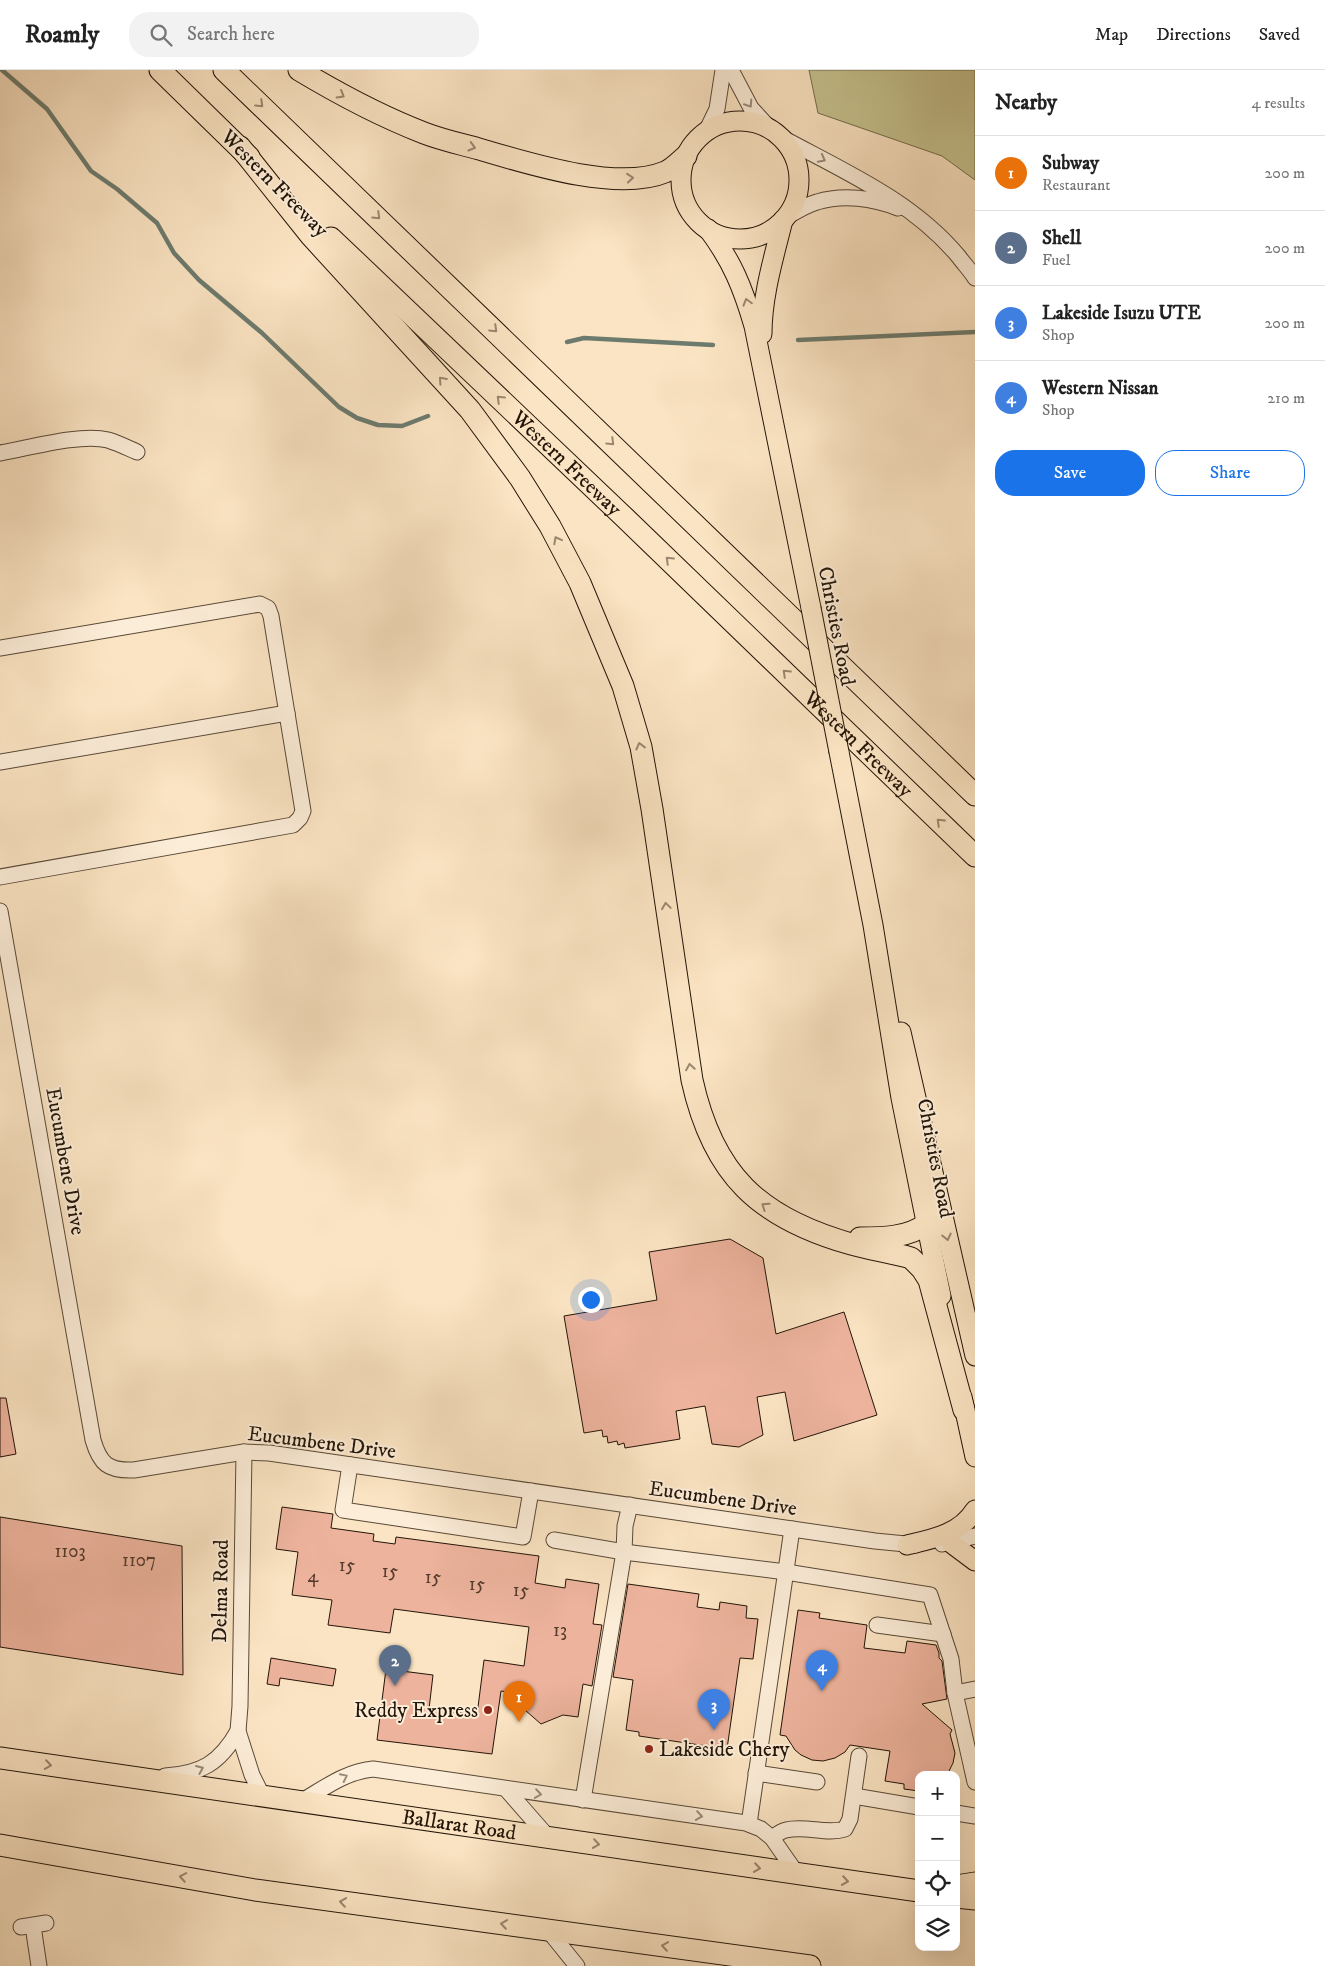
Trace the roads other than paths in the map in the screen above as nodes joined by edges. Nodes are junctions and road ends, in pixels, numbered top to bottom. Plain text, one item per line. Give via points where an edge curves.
1 (160, 70) edge
2 (224, 70) edge
3 (299, 70) edge
4 (723, 70) edge
5 (731, 70) edge
6 (706, 132) junction
7 (777, 134) junction
8 (240, 147) junction
9 (686, 156) junction
10 (915, 215) junction
11 (784, 219) junction
12 (708, 230) junction
13 (975, 278) edge
14 (763, 366) junction
15 (137, 452) dead end
16 (0, 453) edge
17 (0, 648) edge
18 (287, 713) junction
19 (0, 762) edge
20 (975, 794) edge
21 (975, 856) edge
22 (0, 877) edge
23 (0, 911) edge
24 (873, 925) junction
25 (4, 952) edge
26 (911, 1070) junction
27 (926, 1224) junction
28 (830, 1237) junction
29 (975, 1356) edge
30 (964, 1410) junction
31 (244, 1452) junction
32 (975, 1457) edge
33 (350, 1465) junction
34 (530, 1491) junction
35 (630, 1506) junction
36 (975, 1510) edge
37 (792, 1529) junction
38 (975, 1536) edge
39 (554, 1540) dead end
40 (950, 1543) junction
41 (907, 1545) junction
42 (624, 1552) junction
43 (975, 1562) edge
44 (786, 1572) junction
45 (877, 1625) dead end
46 (943, 1634) junction
47 (975, 1689) edge
48 (955, 1693) junction
49 (238, 1731) junction
50 (859, 1756) dead end
51 (0, 1758) edge
52 (756, 1773) junction
53 (135, 1777) junction
54 (817, 1782) dead end
55 (975, 1782) edge
56 (506, 1789) junction
57 (262, 1796) junction
58 (854, 1796) junction
59 (583, 1800) junction
60 (302, 1801) junction
61 (915, 1806) edge
62 (960, 1814) edge
63 (975, 1816) edge
64 (749, 1824) junction
65 (548, 1838) junction
66 (772, 1838) junction
67 (0, 1845) edge
68 (797, 1874) junction
69 (975, 1882) edge
70 (960, 1884) edge
71 (913, 1889) edge
72 (960, 1897) edge
73 (975, 1899) edge
74 (33, 1925) dead end
75 (548, 1930) junction
76 (761, 1962) edge
77 (39, 1966) edge
78 (577, 1966) edge
79 (810, 1966) edge

1 - 8 highway, Western Freeway
2 -> 20 highway, Western Freeway
3 -> 9 highway via 348,99 425,133 526,163 604,179 628,179 665,172
4 - 6 street via 717,109
5 -> 7 street via 751,108
6 - 7 main road via 724,123 743,121 762,125
6 - 9 main road
7 -> 10 street via 877,188
7 - 11 main road via 791,150 798,166 799,185 795,202
21 -> 8 highway, Western Freeway
28 -> 8 highway via 787,1220 752,1196 729,1171 702,1122 692,1080 640,747 623,686 599,625 550,526 520,478 470,410 311,236
9 - 12 main road via 681,172 681,189 686,205
10 - 11 street via 857,198 817,202
10 - 13 street via 946,243
11 - 12 main road via 757,236 740,239
11 - 14 main road, Christies Road via 766,290 762,318
14 -> 12 main road, Christies Road via 745,292 732,263
14 - 24 main road, Christies Road, bridge
15 - 16 street via 108,440 92,438
17 - 18 street via 260,604 268,608 272,616
18 - 19 street
18 - 22 street via 303,811 293,824
23 - 25 street, Eucumbene Drive
24 - 26 main road, Christies Road
24 - 27 main road, Christies Road via 901,1098
25 - 31 street, Eucumbene Drive via 96,1451 110,1468 122,1470
26 - 27 main road via 918,1136 932,1209
26 -> 29 main road, Christies Road
27 - 28 highway via 906,1233 877,1238
27 - 30 main road, Christies Road
28 - 30 highway via 911,1258 922,1269 928,1280
30 - 32 main road, Christies Road
31 - 33 street, Eucumbene Drive
31 - 49 street, Delma Road
33 - 34 street, Eucumbene Drive
33 - 34 street via 343,1510 522,1537
34 - 35 street, Eucumbene Drive
35 - 37 street, Eucumbene Drive
35 - 42 street
36 - 41 main road via 965,1522 945,1536
37 - 41 street, Eucumbene Drive
37 - 44 street
38 - 40 street, Eucumbene Drive
39 - 42 street
40 - 41 street, Eucumbene Drive
40 - 43 main road
42 - 44 street
42 - 59 street
44 - 46 street via 930,1595
44 - 52 street
45 - 46 street
46 - 48 street via 951,1659
47 - 48 street
48 - 55 street
53 -> 49 street, Delma Road via 198,1771 219,1757
49 - 57 street, Delma Road
50 - 58 street
51 -> 53 highway, Ballarat Road
52 - 54 street
52 - 64 street
53 - 57 highway, Ballarat Road
56 -> 59 street
60 -> 56 street via 357,1771 373,1769
56 - 65 street
57 - 60 highway, Ballarat Road
58 - 61 street
58 - 66 street via 845,1829 836,1832 785,1830
59 -> 64 street
60 - 65 highway, Ballarat Road
62 - 63 street
64 - 66 street
65 -> 68 highway, Ballarat Road
66 - 68 street
75 -> 67 highway via 254,1890
68 -> 71 highway, Ballarat Road
69 - 70 main road
72 - 73 highway
74 - 77 street
76 -> 75 highway
75 - 78 street
76 - 79 highway

